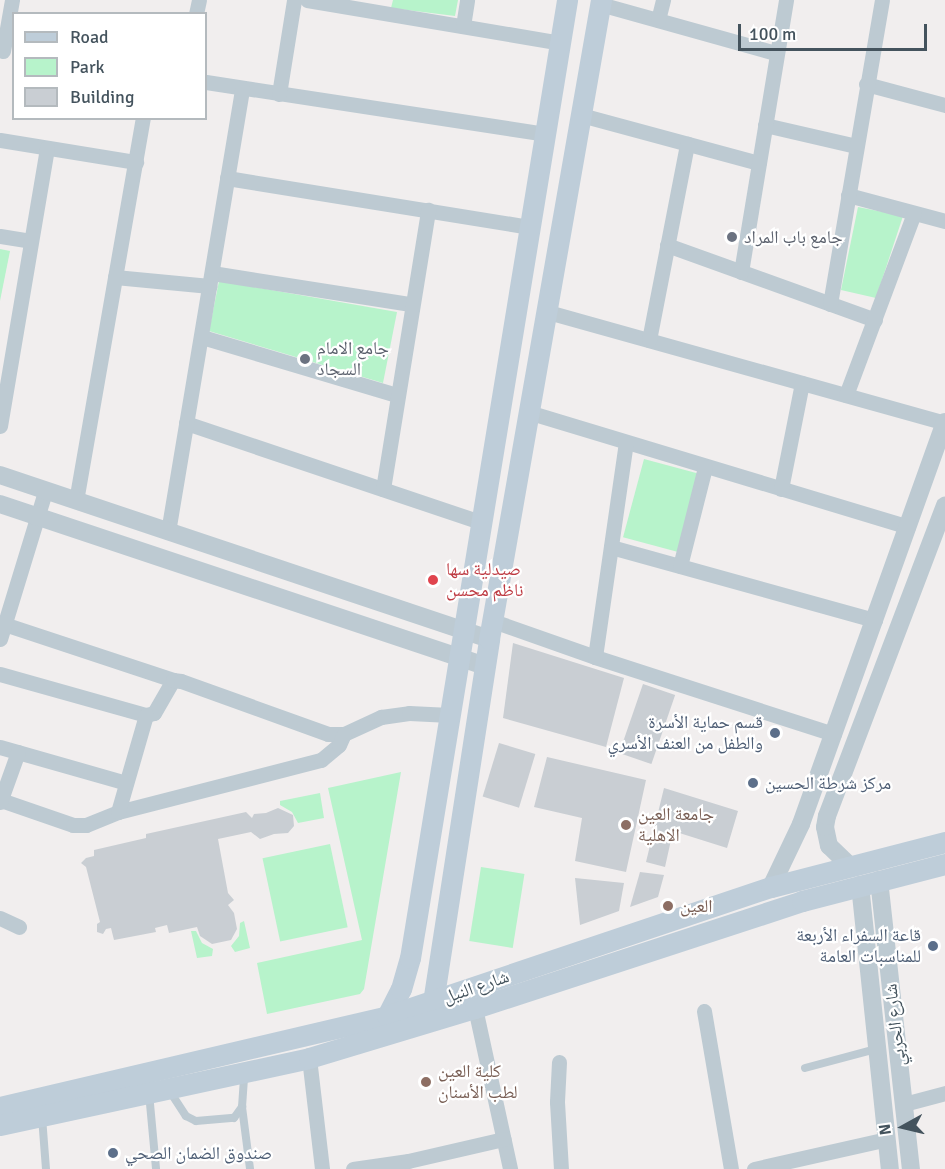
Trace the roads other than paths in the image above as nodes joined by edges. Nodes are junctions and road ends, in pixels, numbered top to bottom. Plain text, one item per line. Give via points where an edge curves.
1 (12, 0) edge
2 (294, 0) edge
3 (307, 0) edge
4 (467, 0) edge
5 (567, 0) edge
6 (663, 0) edge
7 (786, 0) edge
8 (882, 0) edge
9 (600, 2) edge
10 (384, 7) edge
11 (658, 20) junction
12 (463, 26) junction
13 (560, 43) junction
14 (6, 52) edge
15 (776, 53) junction
16 (207, 82) edge
17 (866, 84) junction
18 (242, 88) junction
19 (279, 94) junction
20 (945, 105) edge
21 (581, 115) junction
22 (143, 120) edge
23 (765, 125) junction
24 (545, 134) junction
25 (0, 140) edge
26 (687, 144) junction
27 (856, 146) junction
28 (47, 148) junction
29 (136, 162) junction
30 (759, 163) junction
31 (227, 178) junction
32 (848, 195) junction
33 (428, 210) junction
34 (914, 213) junction
35 (945, 221) edge
36 (530, 227) junction
37 (0, 236) edge
38 (32, 241) junction
39 (667, 245) junction
40 (741, 272) junction
41 (115, 277) junction
42 (211, 279) junction
43 (411, 304) junction
44 (830, 304) junction
45 (548, 312) junction
46 (875, 320) junction
47 (202, 337) junction
48 (649, 340) junction
49 (6, 349) edge
50 (802, 383) junction
51 (397, 395) junction
52 (846, 396) junction
53 (528, 412) junction
54 (186, 423) junction
55 (945, 423) edge
56 (0, 426) edge
57 (627, 444) junction
58 (705, 467) junction
59 (0, 476) edge
60 (383, 489) junction
61 (781, 489) junction
62 (45, 492) junction
63 (76, 501) junction
64 (0, 504) edge
65 (945, 506) edge
66 (37, 516) junction
67 (481, 522) junction
68 (908, 527) junction
69 (168, 532) junction
70 (611, 547) junction
71 (680, 566) junction
72 (875, 620) junction
73 (464, 630) junction
74 (491, 630) junction
75 (2, 631) edge
76 (595, 657) junction
77 (459, 658) junction
78 (485, 666) junction
79 (0, 675) edge
80 (173, 680) junction
81 (146, 715) junction
82 (450, 716) junction
83 (344, 734) junction
84 (834, 734) junction
85 (0, 747) edge
86 (18, 752) junction
87 (126, 783) junction
88 (0, 801) edge
89 (118, 812) junction
90 (945, 842) edge
91 (945, 864) edge
92 (850, 866) junction
93 (869, 883) junction
94 (771, 887) junction
95 (882, 906) junction
96 (862, 908) junction
97 (0, 918) edge
98 (19, 927) dead end
99 (433, 1002) junction
100 (475, 1008) junction
101 (704, 1011) dead end
102 (387, 1016) junction
103 (876, 1048) junction
104 (309, 1058) junction
105 (559, 1062) dead end
106 (805, 1068) dead end
107 (244, 1071) junction
108 (154, 1084) junction
109 (945, 1093) edge
110 (904, 1104) junction
111 (0, 1107) edge
112 (242, 1107) junction
113 (42, 1115) junction
114 (0, 1125) edge
115 (503, 1139) junction
116 (887, 1139) junction
117 (45, 1169) edge
118 (156, 1169) edge
119 (250, 1169) edge
120 (322, 1169) edge
121 (353, 1169) edge
122 (510, 1169) edge
123 (561, 1169) edge
124 (731, 1169) edge
125 (754, 1169) edge
126 (890, 1169) edge
127 (911, 1169) edge

1 - 14 street
2 - 19 street
3 - 10 street
4 - 12 street
5 - 13 main road
6 - 11 street
7 - 15 street
8 - 17 street
9 - 11 street
9 - 21 main road
10 - 12 street
11 - 15 street
12 - 13 street
13 - 24 main road
15 - 23 street
16 - 18 street
17 - 20 street
17 - 27 street
18 - 19 street
18 - 31 street
19 - 24 street
21 - 26 street
21 - 45 main road
22 - 29 street
23 - 27 street
23 - 30 street
24 - 36 main road
25 - 28 street
26 - 30 street
26 - 39 street
27 - 32 street
28 - 29 street
28 - 38 street
29 - 41 street
30 - 40 street
31 - 33 street
31 - 42 street
32 - 34 street
32 - 44 street
33 - 36 street
33 - 43 street
34 - 35 street
34 - 46 street
36 - 67 main road
37 - 38 street
38 - 49 street
39 - 40 street
39 - 48 street
40 - 44 street
41 - 42 street
41 - 63 street
42 - 43 street
42 - 47 street
43 - 51 street
44 - 46 street
45 - 48 street
45 - 53 main road
46 - 52 street
47 - 51 street
47 - 54 street
48 - 50 street
49 - 56 street
50 - 52 street
50 - 61 street
51 - 60 street
52 - 55 street
53 - 57 street
53 - 74 main road
54 - 60 street
54 - 69 street
55 - 68 street
57 - 58 street
57 - 70 street
58 - 61 street
58 - 71 street
59 - 62 street
60 - 67 street
61 - 68 street
62 - 63 street
62 - 66 street
63 - 69 street
64 - 66 street
65 - 92 street via 827,816 825,836 829,846
66 - 75 street
66 - 77 street
67 - 73 main road
68 - 72 street
69 - 73 street
70 - 71 street
70 - 76 street
71 - 72 street
72 - 84 street
73 - 74 street
73 - 77 main road
74 - 76 street
74 - 78 main road
75 - 80 street
76 - 84 street
77 - 78 street
77 - 82 main road
78 - 99 main road
79 - 81 street
80 - 81 street via 154,714
80 - 83 street via 328,734
81 - 87 street
82 - 83 street via 409,713 381,717
82 - 102 main road via 406,974
83 - 89 street via 339,745 321,760
84 - 94 street via 790,850
85 - 86 street
86 - 87 street
86 - 88 street
87 - 89 street
88 - 89 street via 73,825 86,825
90 - 92 main road, شارع النيل
91 - 93 main road
92 - 94 main road, شارع النيل
93 - 95 street, شارع الحربي
93 - 96 street, شارع الحربي
93 - 100 main road via 660,946
94 - 99 main road, شارع النيل
95 - 96 street via 871,901
95 - 110 street, شارع الحربي
96 - 103 street, شارع الحربي
97 - 98 street
99 - 102 main road, شارع النيل
100 - 104 main road
100 - 115 street
101 - 124 street
102 - 108 main road, شارع النيل
103 - 106 lane
103 - 116 street, شارع الحربي
104 - 107 main road
104 - 120 street
105 - 123 street
107 - 108 main road
107 - 112 lane
108 - 111 main road, شارع النيل
108 - 112 lane via 196,1121 234,1118
108 - 113 main road
108 - 118 lane
109 - 110 street
110 - 127 street, شارع الحربي
112 - 119 lane
113 - 114 main road
113 - 117 lane
115 - 121 street
115 - 122 street
116 - 125 street
116 - 126 street, شارع الحربي

